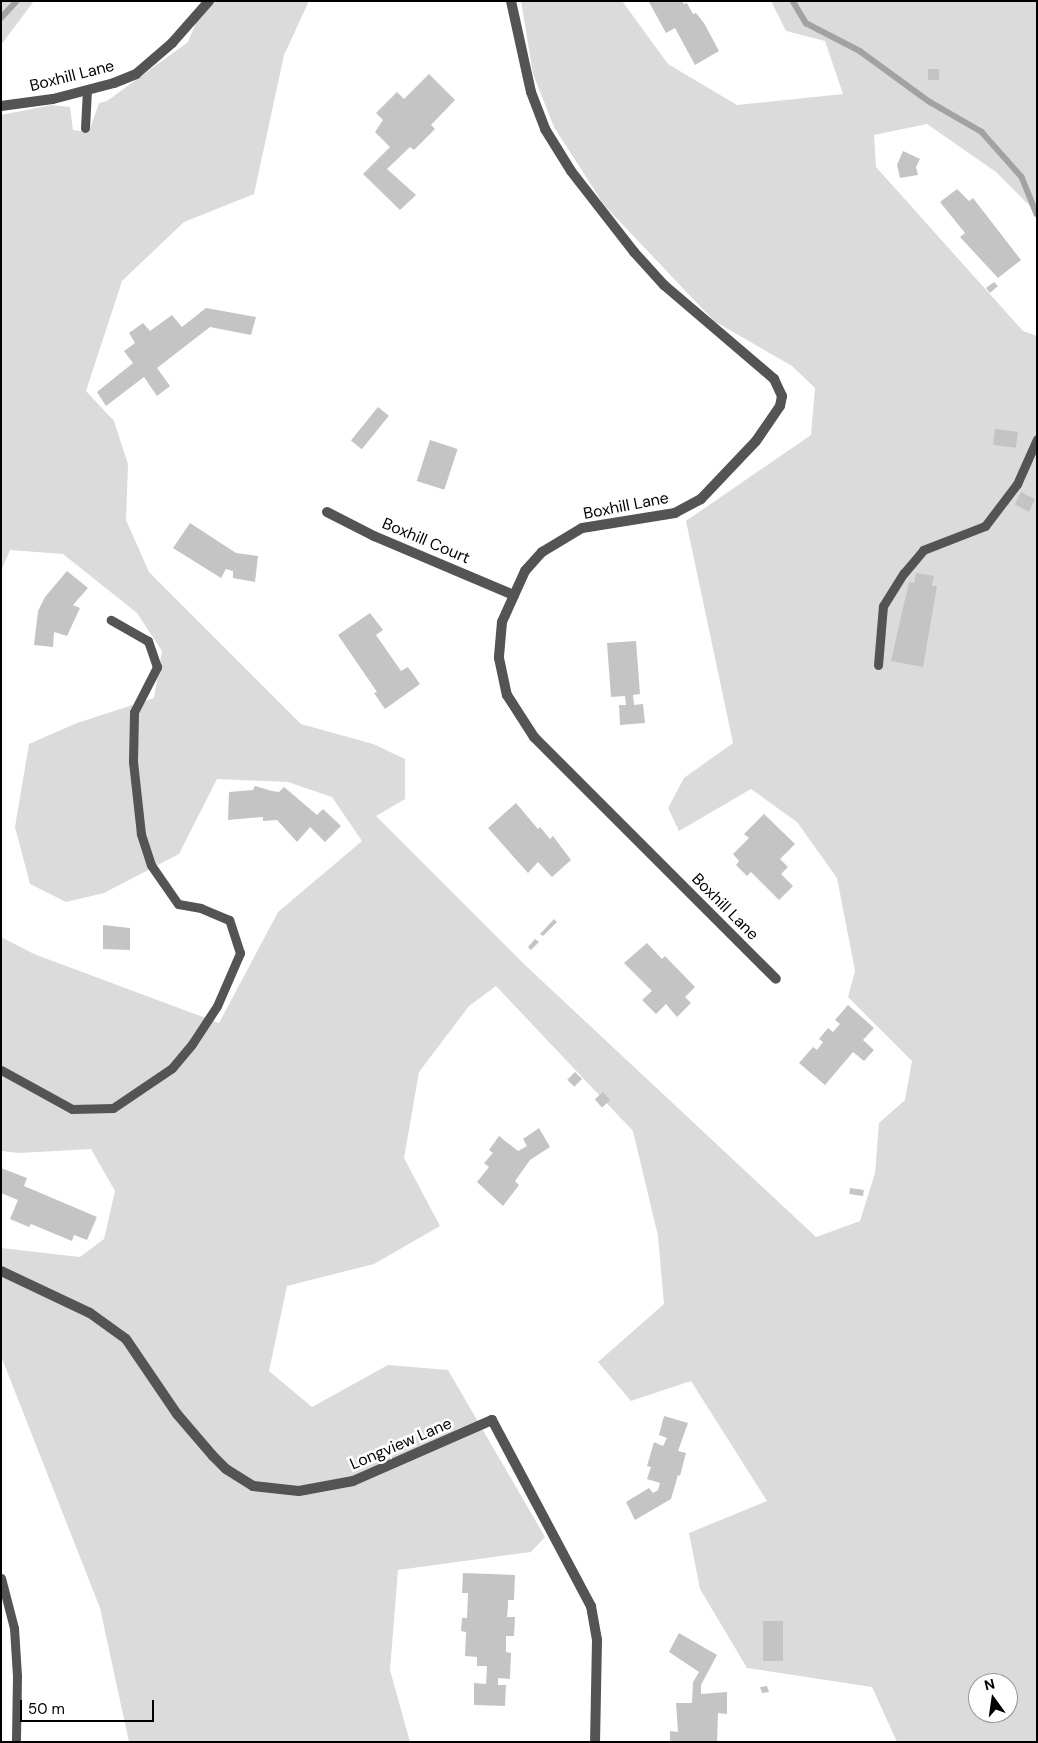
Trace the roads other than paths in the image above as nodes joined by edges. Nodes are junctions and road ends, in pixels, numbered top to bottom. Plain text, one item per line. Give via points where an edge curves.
1 (209, 1) edge
2 (512, 1) edge
3 (87, 90) junction
4 (1, 106) edge
5 (85, 128) dead end
6 (1037, 439) edge
7 (327, 512) dead end
8 (514, 594) junction
9 (111, 620) dead end
10 (878, 666) dead end
11 (776, 979) dead end
12 (1, 1070) edge
13 (1, 1271) edge
14 (1, 1578) edge
15 (16, 1742) edge
16 (595, 1742) edge

1 - 3 street, Boxhill Lane via 150,65 114,83
2 - 8 street, Boxhill Lane via 530,92 545,129 571,171 652,272 722,338 774,378 782,396 780,406 756,441 701,499 675,513 582,528 542,552 525,571
3 - 4 street, Boxhill Lane
3 - 5 lane
6 - 10 lane via 1017,484 985,526 923,550 904,573 883,606
7 - 8 street, Boxhill Court via 374,536
8 - 11 street, Boxhill Lane via 502,622 499,658 507,695 520,721
9 - 12 lane via 148,641 157,667 134,712 133,761 141,834 151,865 178,904 200,908 229,920 240,953 217,1006 192,1044 172,1068 113,1108 72,1108
13 - 16 street, Longview Lane via 90,1313 126,1339 178,1414 213,1456 252,1486 299,1491 353,1481 492,1420 591,1606 597,1640
14 - 15 lane via 14,1628 18,1676

